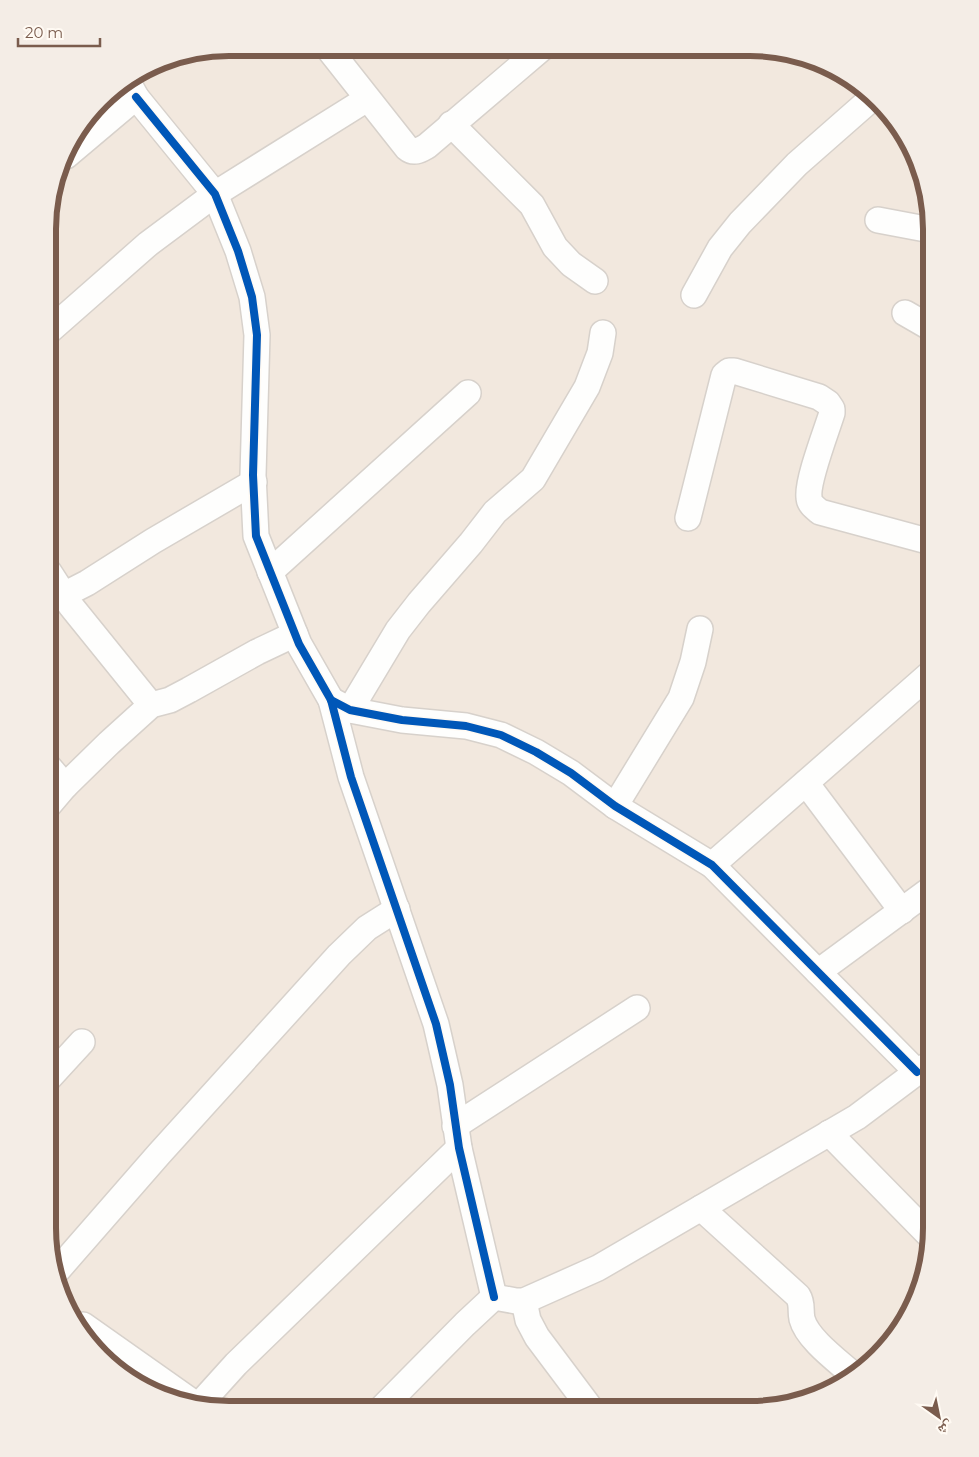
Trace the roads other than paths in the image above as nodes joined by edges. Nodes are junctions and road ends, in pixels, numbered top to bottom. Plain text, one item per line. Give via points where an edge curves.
1 (532, 56) edge
2 (335, 57) edge
3 (132, 90) edge
4 (367, 98) junction
5 (867, 103) edge
6 (451, 124) junction
7 (79, 143) edge
8 (215, 194) junction
9 (878, 220) dead end
10 (923, 228) edge
11 (596, 281) dead end
12 (694, 295) dead end
13 (904, 313) dead end
14 (923, 323) edge
15 (56, 325) edge
16 (603, 333) dead end
17 (468, 393) dead end
18 (254, 482) junction
19 (688, 518) dead end
20 (923, 540) edge
21 (270, 572) junction
22 (56, 599) edge
23 (700, 629) dead end
24 (295, 634) junction
25 (923, 680) edge
26 (151, 705) junction
27 (340, 705) junction
28 (56, 775) edge
29 (806, 782) junction
30 (65, 786) junction
31 (56, 797) edge
32 (615, 806) junction
33 (712, 866) junction
34 (922, 896) edge
35 (396, 909) junction
36 (902, 911) junction
37 (818, 972) junction
38 (637, 1008) dead end
39 (82, 1042) dead end
40 (922, 1066) edge
41 (922, 1069) edge
42 (56, 1070) edge
43 (829, 1133) junction
44 (457, 1137) junction
45 (702, 1208) junction
46 (922, 1228) edge
47 (61, 1266) edge
48 (494, 1296) junction
49 (524, 1301) junction
50 (90, 1330) edge
51 (848, 1370) edge
52 (182, 1394) edge
53 (205, 1399) edge
54 (389, 1401) edge
55 (585, 1401) edge

1 - 6 street
2 - 4 street
3 - 7 street
3 - 8 street
4 - 6 street via 411,151 427,146
4 - 8 street
5 - 12 street via 797,164 740,223 720,248
6 - 11 street via 532,205 555,247 571,264
8 - 15 street via 148,244
8 - 18 street via 252,297 257,335
9 - 10 street
13 - 14 street
16 - 27 street via 600,353 587,386 533,479 495,512
17 - 21 street
18 - 21 street via 256,536
18 - 22 street
19 - 20 street via 724,375 734,371 819,397 830,405 832,413 810,484 809,498 813,506 820,512
21 - 24 street
22 - 26 street via 71,606
23 - 32 street via 681,698
24 - 26 street via 170,700
24 - 27 street
25 - 29 street
26 - 30 street
27 - 32 street via 402,720 466,726 501,736 571,772
27 - 35 street via 351,776
28 - 30 street
29 - 33 street
29 - 36 street
30 - 31 street
32 - 33 street
33 - 37 street
34 - 36 street
35 - 44 street via 436,1024 450,1085
35 - 47 street via 367,928 339,954
36 - 37 street
37 - 40 street
38 - 44 street
39 - 42 street
41 - 43 street via 857,1117
43 - 45 street
43 - 46 street
44 - 48 street
44 - 53 street
45 - 49 street via 598,1268
45 - 51 street via 798,1296 808,1331
48 - 49 street
48 - 54 street
49 - 55 street via 528,1320 537,1337
50 - 52 street

